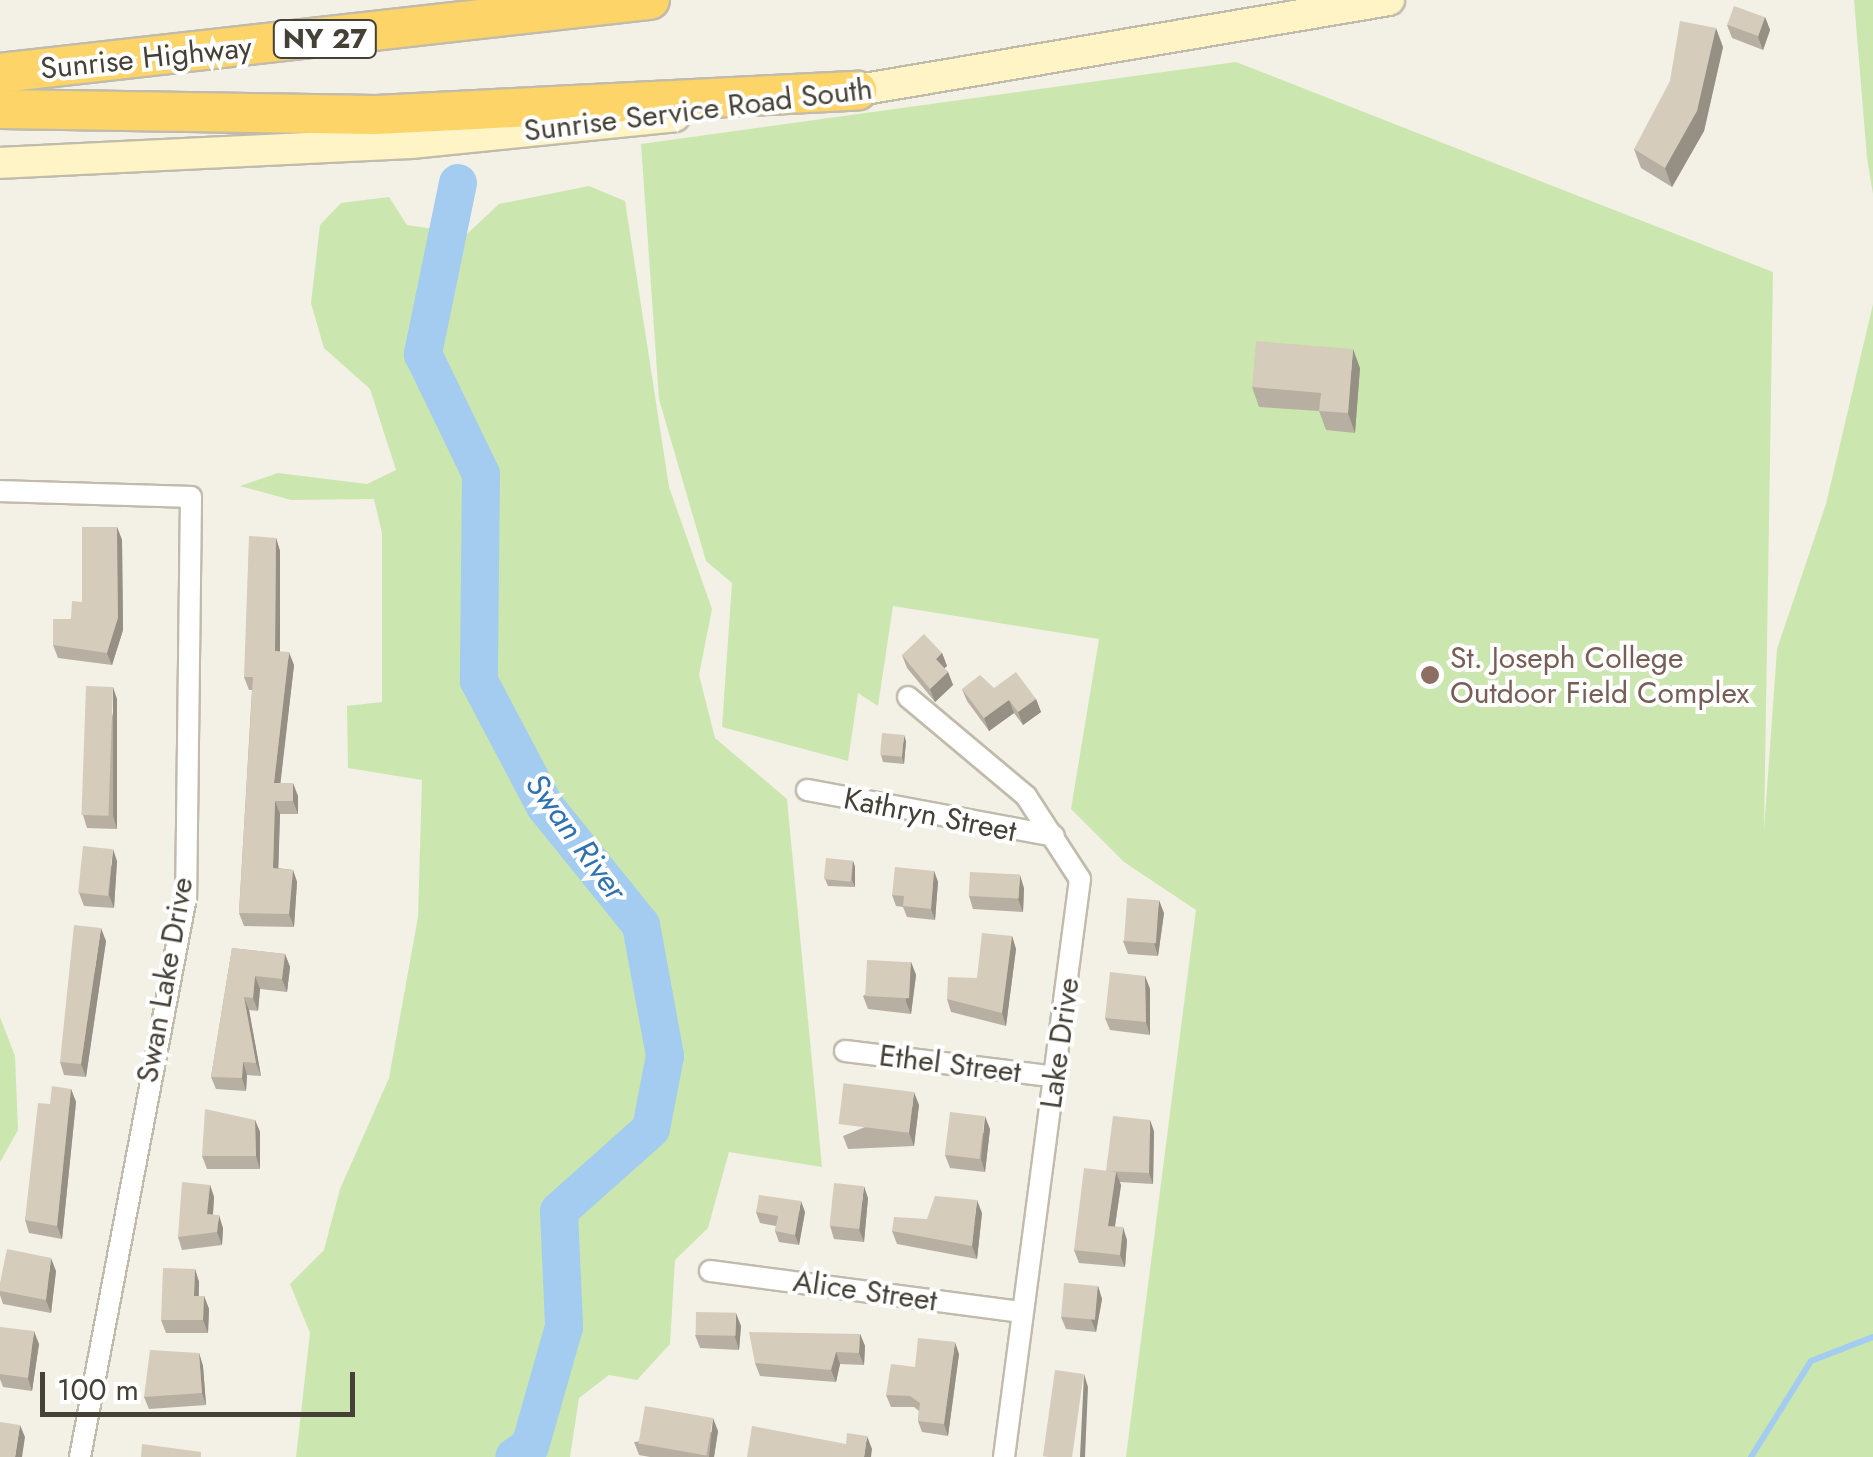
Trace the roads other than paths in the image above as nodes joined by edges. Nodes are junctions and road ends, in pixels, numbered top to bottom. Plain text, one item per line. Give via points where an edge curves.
1 (650, 0) edge
2 (1389, 0) edge
3 (0, 73) edge
4 (857, 91) junction
5 (0, 109) edge
6 (0, 162) edge
7 (0, 491) edge
8 (908, 696) dead end
9 (807, 790) dead end
10 (1054, 836) junction
11 (845, 1051) dead end
12 (1056, 1077) junction
13 (710, 1270) dead end
14 (1021, 1312) junction
15 (80, 1457) edge
16 (1004, 1457) edge

1 - 3 highway, Sunrise Highway / NY 27
2 - 4 main road, Sunrise Service Road South
4 - 5 highway via 376,115
4 - 6 main road, Sunrise Service Road South via 429,141
7 - 15 street, Swan Lake Drive via 190,497 186,897
8 - 10 street, Lake Drive via 1026,796
9 - 10 street, Kathryn Street
10 - 12 street, Lake Drive via 1080,879
11 - 12 street, Ethel Street
12 - 14 street, Lake Drive
13 - 14 street, Alice Street
14 - 16 street, Lake Drive

